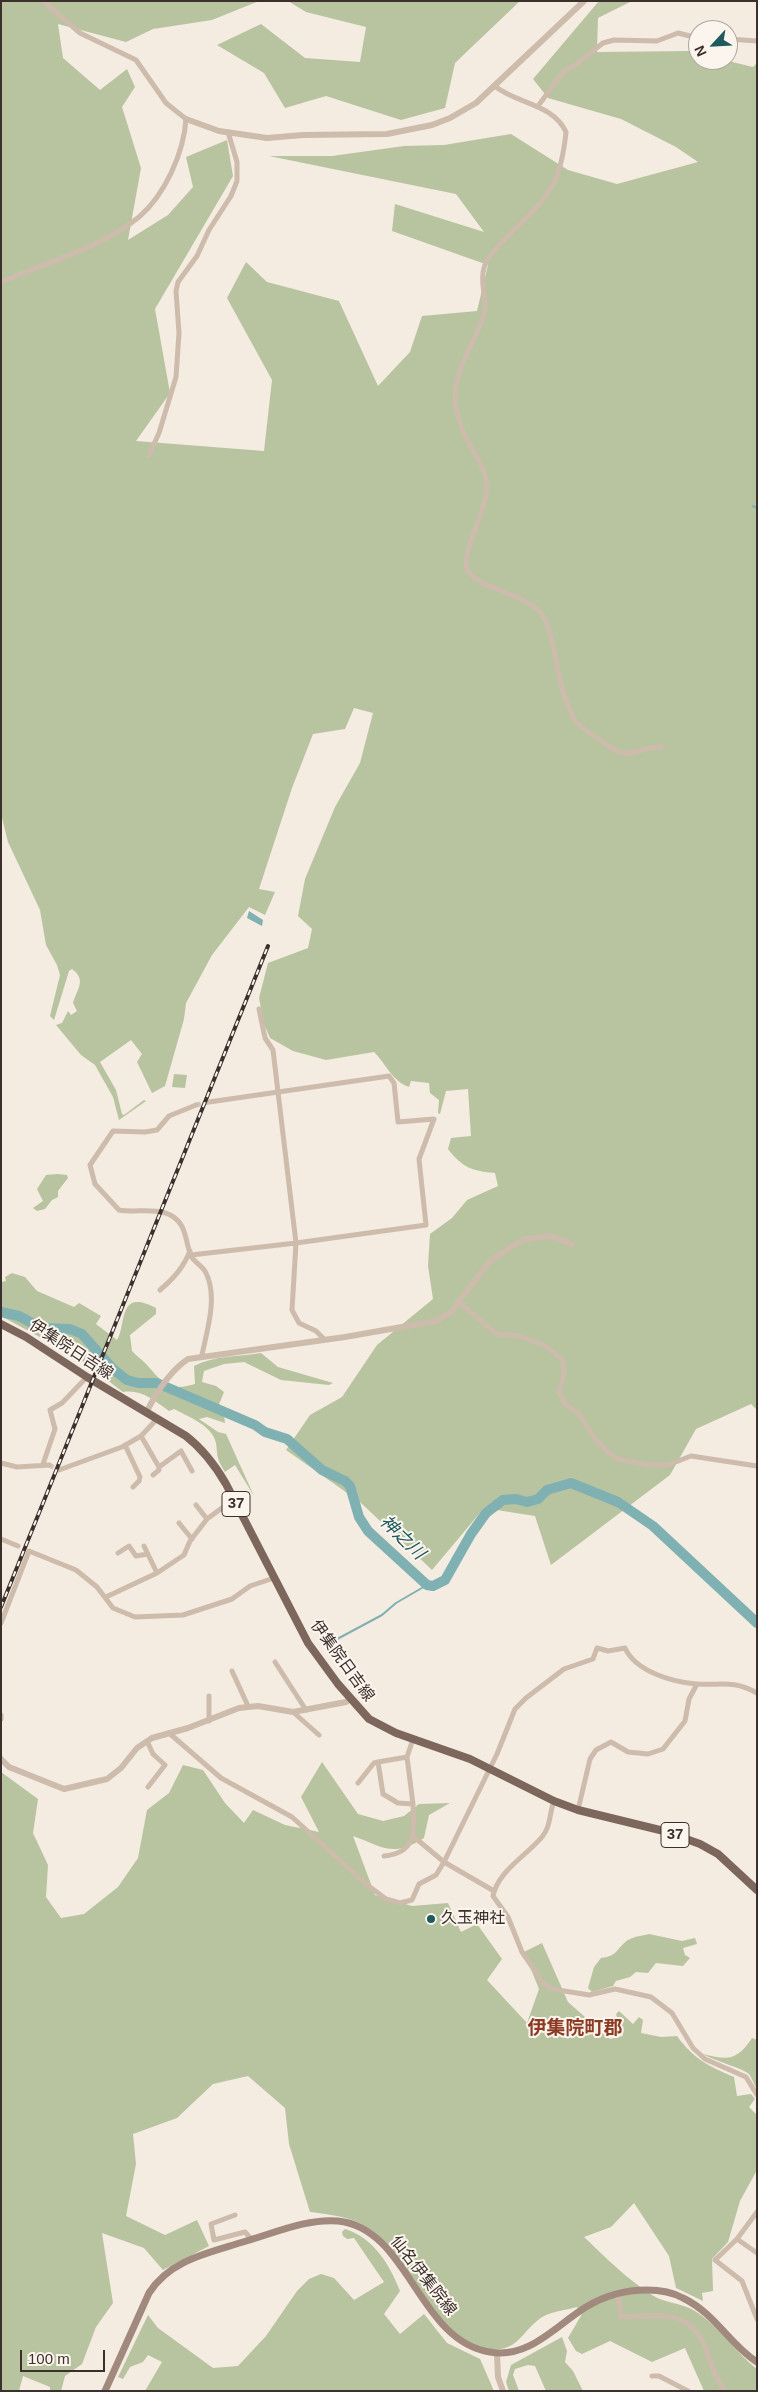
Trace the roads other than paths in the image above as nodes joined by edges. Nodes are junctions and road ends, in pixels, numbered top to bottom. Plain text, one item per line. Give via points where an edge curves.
1 (43, 1) edge
2 (584, 1) edge
3 (688, 36) edge
4 (738, 40) edge
5 (757, 41) edge
6 (496, 86) junction
7 (538, 106) junction
8 (186, 119) junction
9 (228, 132) junction
10 (1, 282) edge
11 (149, 455) dead end
12 (661, 747) dead end
13 (259, 1009) dead end
14 (277, 1092) junction
15 (209, 1102) tunnel mouth
16 (196, 1105) tunnel mouth
17 (296, 1243) junction
18 (572, 1244) dead end
19 (190, 1253) junction
20 (160, 1290) dead end
21 (460, 1303) junction
22 (1, 1324) edge
23 (324, 1339) junction
24 (202, 1355) junction
25 (87, 1377) junction
26 (146, 1412) junction
27 (158, 1419) junction
28 (141, 1436) junction
29 (125, 1445) junction
30 (1, 1463) edge
31 (757, 1466) edge
32 (159, 1467) junction
33 (59, 1470) dead end
34 (192, 1471) dead end
35 (153, 1475) dead end
36 (133, 1487) dead end
37 (234, 1499) junction
38 (196, 1505) dead end
39 (207, 1519) junction
40 (179, 1523) dead end
41 (1, 1539) edge
42 (192, 1539) junction
43 (18, 1546) dead end
44 (144, 1546) dead end
45 (118, 1553) dead end
46 (148, 1554) junction
47 (157, 1573) junction
48 (274, 1578) junction
49 (106, 1597) junction
50 (1, 1623) edge
51 (275, 1662) dead end
52 (232, 1671) dead end
53 (697, 1684) junction
54 (757, 1693) edge
55 (209, 1696) dead end
56 (350, 1699) junction
57 (248, 1706) junction
58 (306, 1710) junction
59 (293, 1712) junction
60 (1, 1715) edge
61 (1, 1719) edge
62 (209, 1720) junction
63 (169, 1733) junction
64 (319, 1735) dead end
65 (413, 1739) junction
66 (147, 1741) junction
67 (407, 1757) junction
68 (1, 1759) edge
69 (378, 1762) junction
70 (490, 1768) junction
71 (358, 1782) dead end
72 (148, 1787) dead end
73 (554, 1801) junction
74 (413, 1804) junction
75 (578, 1810) junction
76 (413, 1836) junction
77 (384, 1856) dead end
78 (444, 1862) junction
79 (757, 1890) edge
80 (494, 1891) junction
81 (757, 2095) edge
82 (756, 2214) edge
83 (235, 2215) dead end
84 (737, 2239) junction
85 (252, 2240) junction
86 (757, 2253) edge
87 (618, 2294) junction
88 (756, 2317) edge
89 (498, 2353) junction
90 (757, 2362) edge
91 (652, 2376) dead end
92 (105, 2391) edge
93 (503, 2391) edge
94 (688, 2391) edge
95 (725, 2391) edge

1 - 8 street via 80,33 136,60 166,103
2 - 6 street
3 - 7 street via 678,33 657,41 614,40 603,43 564,71
4 - 5 street
6 - 7 street via 513,97
6 - 9 street via 476,103 450,118 402,132 267,138
7 - 12 street via 556,119 566,132 558,180 532,215 494,251 484,267 482,278 486,306 458,377 456,406 465,435 487,480 466,566 470,575 479,581 526,600 540,610 564,693 575,720 586,731 621,752 636,753
8 - 9 street
8 - 10 street via 185,139 171,175 138,217 111,234
9 - 11 street via 237,162 237,181 197,256 178,282 176,376
13 - 14 street via 265,1038 272,1050
14 - 15 street
14 - 17 street
14 - 17 street via 389,1076 394,1083 398,1122 434,1119 419,1158 426,1225
16 - 19 street via 169,1116 157,1130 113,1131 90,1165 95,1184 119,1210 170,1214 180,1222
17 - 19 street
17 - 23 street via 292,1314 299,1323 316,1330
18 - 21 street via 550,1236 525,1239 490,1261
19 - 20 street via 177,1275
19 - 24 street via 206,1271 210,1294
21 - 23 street via 436,1321
21 - 31 street via 497,1334 519,1336 544,1345 563,1360 564,1374 559,1392 565,1404 579,1414 598,1442 617,1459 668,1465 691,1456
22 - 25 main road, 伊集院日吉線 / 37
23 - 24 street
24 - 26 street via 180,1364
25 - 26 main road, 伊集院日吉線 / 37
25 - 30 street via 62,1403 50,1410 55,1429 46,1465 17,1467
26 - 27 main road, 伊集院日吉線 / 37
27 - 28 street
27 - 37 main road, 伊集院日吉線 / 37 via 201,1448 219,1471
28 - 29 street
28 - 32 street
29 - 33 street
29 - 36 street via 140,1477
32 - 34 street via 181,1451
32 - 35 street
37 - 39 street
37 - 48 main road, 伊集院日吉線 / 37
38 - 39 street
39 - 42 street
40 - 42 street
41 - 43 street
42 - 47 street via 184,1555
44 - 46 street
45 - 46 street via 129,1546 136,1556
46 - 47 street
47 - 49 street
48 - 49 street via 250,1586 232,1599 183,1615 135,1617 113,1608
48 - 56 main road, 伊集院日吉線 / 37 via 308,1643
49 - 50 street via 76,1570 28,1550
51 - 58 street
52 - 57 street
53 - 54 street via 729,1683
53 - 70 street via 670,1679 643,1667 625,1648 608,1651 597,1648 593,1659 564,1669 515,1710
53 - 75 street via 689,1699 686,1721 663,1749 648,1754 628,1752 611,1742 596,1750 590,1759
55 - 62 street
56 - 58 street
56 - 65 main road, 伊集院日吉線 / 37 via 369,1719
57 - 59 street
57 - 62 street
58 - 59 street
59 - 64 street
60 - 61 street
62 - 63 street
63 - 66 street
63 - 78 street via 221,1778 292,1818 386,1898 400,1903 412,1900 419,1884 436,1875
65 - 67 street
65 - 70 main road, 伊集院日吉線 / 37 via 450,1750
66 - 68 street via 107,1779 64,1789 9,1767
66 - 72 street via 153,1754 165,1765
67 - 69 street
67 - 74 street
69 - 71 street
69 - 74 street via 383,1794 398,1803
70 - 73 main road, 伊集院日吉線 / 37
70 - 78 street
73 - 75 main road, 伊集院日吉線 / 37
73 - 80 street via 542,1838 510,1868
74 - 76 street
75 - 79 main road, 伊集院日吉線 / 37 via 700,1844 718,1854
76 - 77 street via 408,1846
76 - 78 street
78 - 80 street
80 - 81 street via 493,1896 508,1917 522,1952 544,1984 552,1989 589,1995 615,1989 652,1997 672,2013 693,2048 704,2059 746,2077
82 - 84 street
83 - 85 street via 211,2224 214,2240 245,2232
84 - 86 street
84 - 88 street via 715,2260 742,2281
85 - 89 main road, 仙名伊集院線 via 318,2222 338,2221 362,2227 385,2247 452,2335 474,2348
85 - 92 main road, 仙名伊集院線 via 190,2260 158,2280 142,2307
87 - 89 main road, 仙名伊集院線 via 584,2308 532,2345
87 - 90 main road, 仙名伊集院線 via 656,2290 682,2297 711,2316
87 - 95 street via 621,2317 665,2314 690,2326 704,2346 717,2380
89 - 93 street via 498,2377
91 - 94 street via 659,2376

